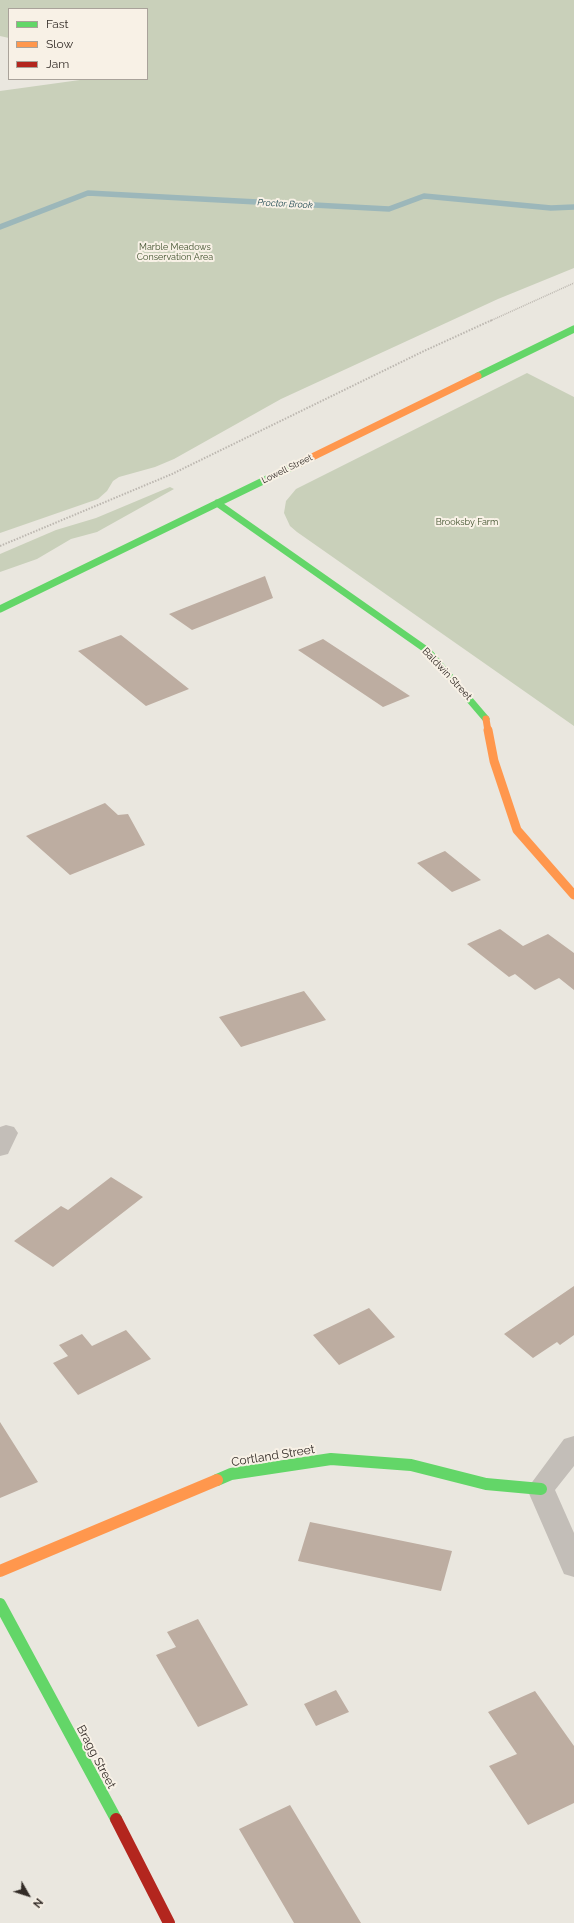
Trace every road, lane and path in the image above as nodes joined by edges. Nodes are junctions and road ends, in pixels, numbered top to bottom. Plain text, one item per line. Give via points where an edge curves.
1 (574, 282) edge
2 (574, 329) edge
3 (217, 503) junction
4 (0, 546) edge
5 (0, 609) edge
6 (574, 895) edge
7 (574, 1446) edge
8 (541, 1489) junction
9 (574, 1566) edge
10 (0, 1571) edge
11 (0, 1604) edge
12 (169, 1923) edge

1 - 4 path via 424,351 178,471
2 - 3 street, Lowell Street
3 - 5 street, Lowell Street
3 - 6 street, Baldwin Street via 428,651 485,716 494,761 517,830
7 - 8 street
8 - 9 street
8 - 10 street, Cortland Street via 486,1484 411,1465 331,1459 231,1474
11 - 12 street, Bragg Street

